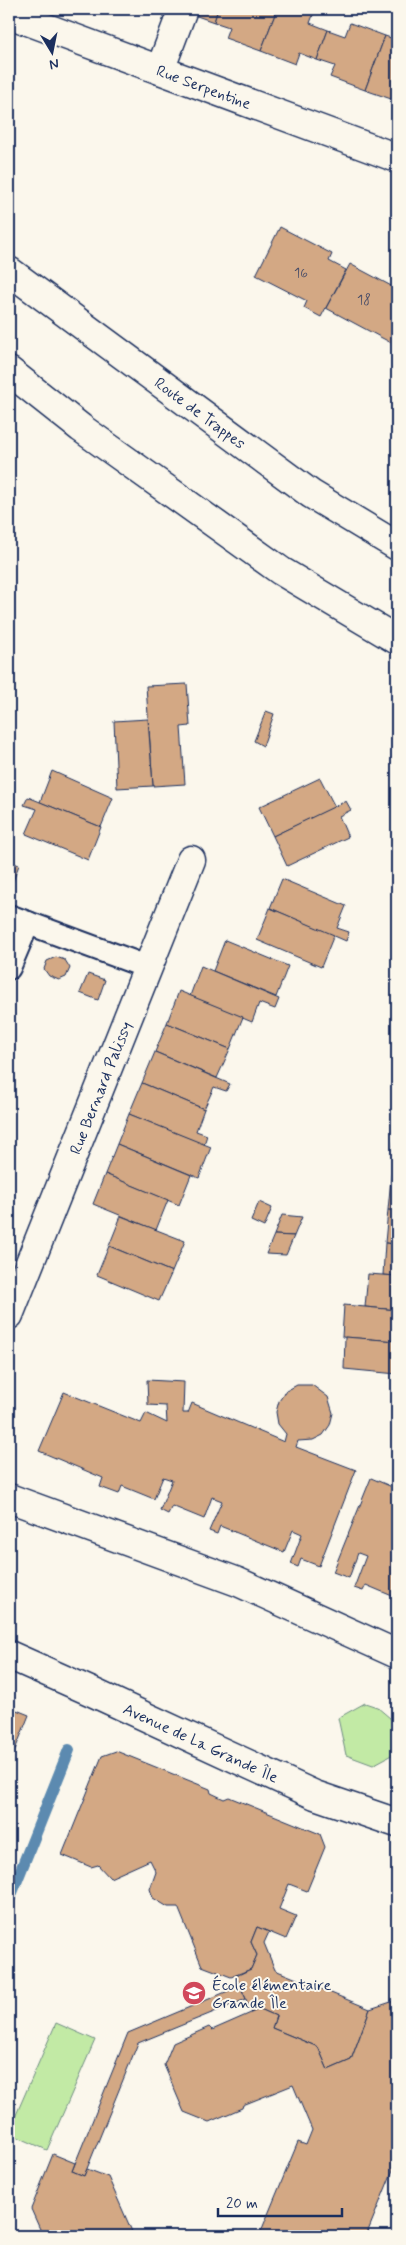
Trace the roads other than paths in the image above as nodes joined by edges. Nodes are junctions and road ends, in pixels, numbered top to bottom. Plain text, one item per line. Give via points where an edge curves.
1 (183, 9) edge
2 (9, 14) edge
3 (160, 70) junction
4 (397, 158) edge
5 (9, 271) edge
6 (9, 371) edge
7 (397, 546) edge
8 (397, 640) edge
9 (191, 860) dead end
10 (18, 920) edge
11 (148, 967) junction
12 (9, 968) edge
13 (9, 1315) edge
14 (9, 1498) edge
15 (397, 1654) edge
16 (9, 1656) edge
17 (397, 1823) edge

1 - 3 street
2 - 3 street, Rue Serpentine
3 - 4 street, Rue Serpentine
5 - 7 street, Route de Trappes via 311,494
6 - 8 street via 80,428 281,571
9 - 11 street, Rue Bernard Palissy
10 - 11 lane
10 - 12 lane
11 - 13 street, Rue Bernard Palissy
14 - 15 street via 238,1582
16 - 17 street, Avenue de La Grande Île via 315,1795

